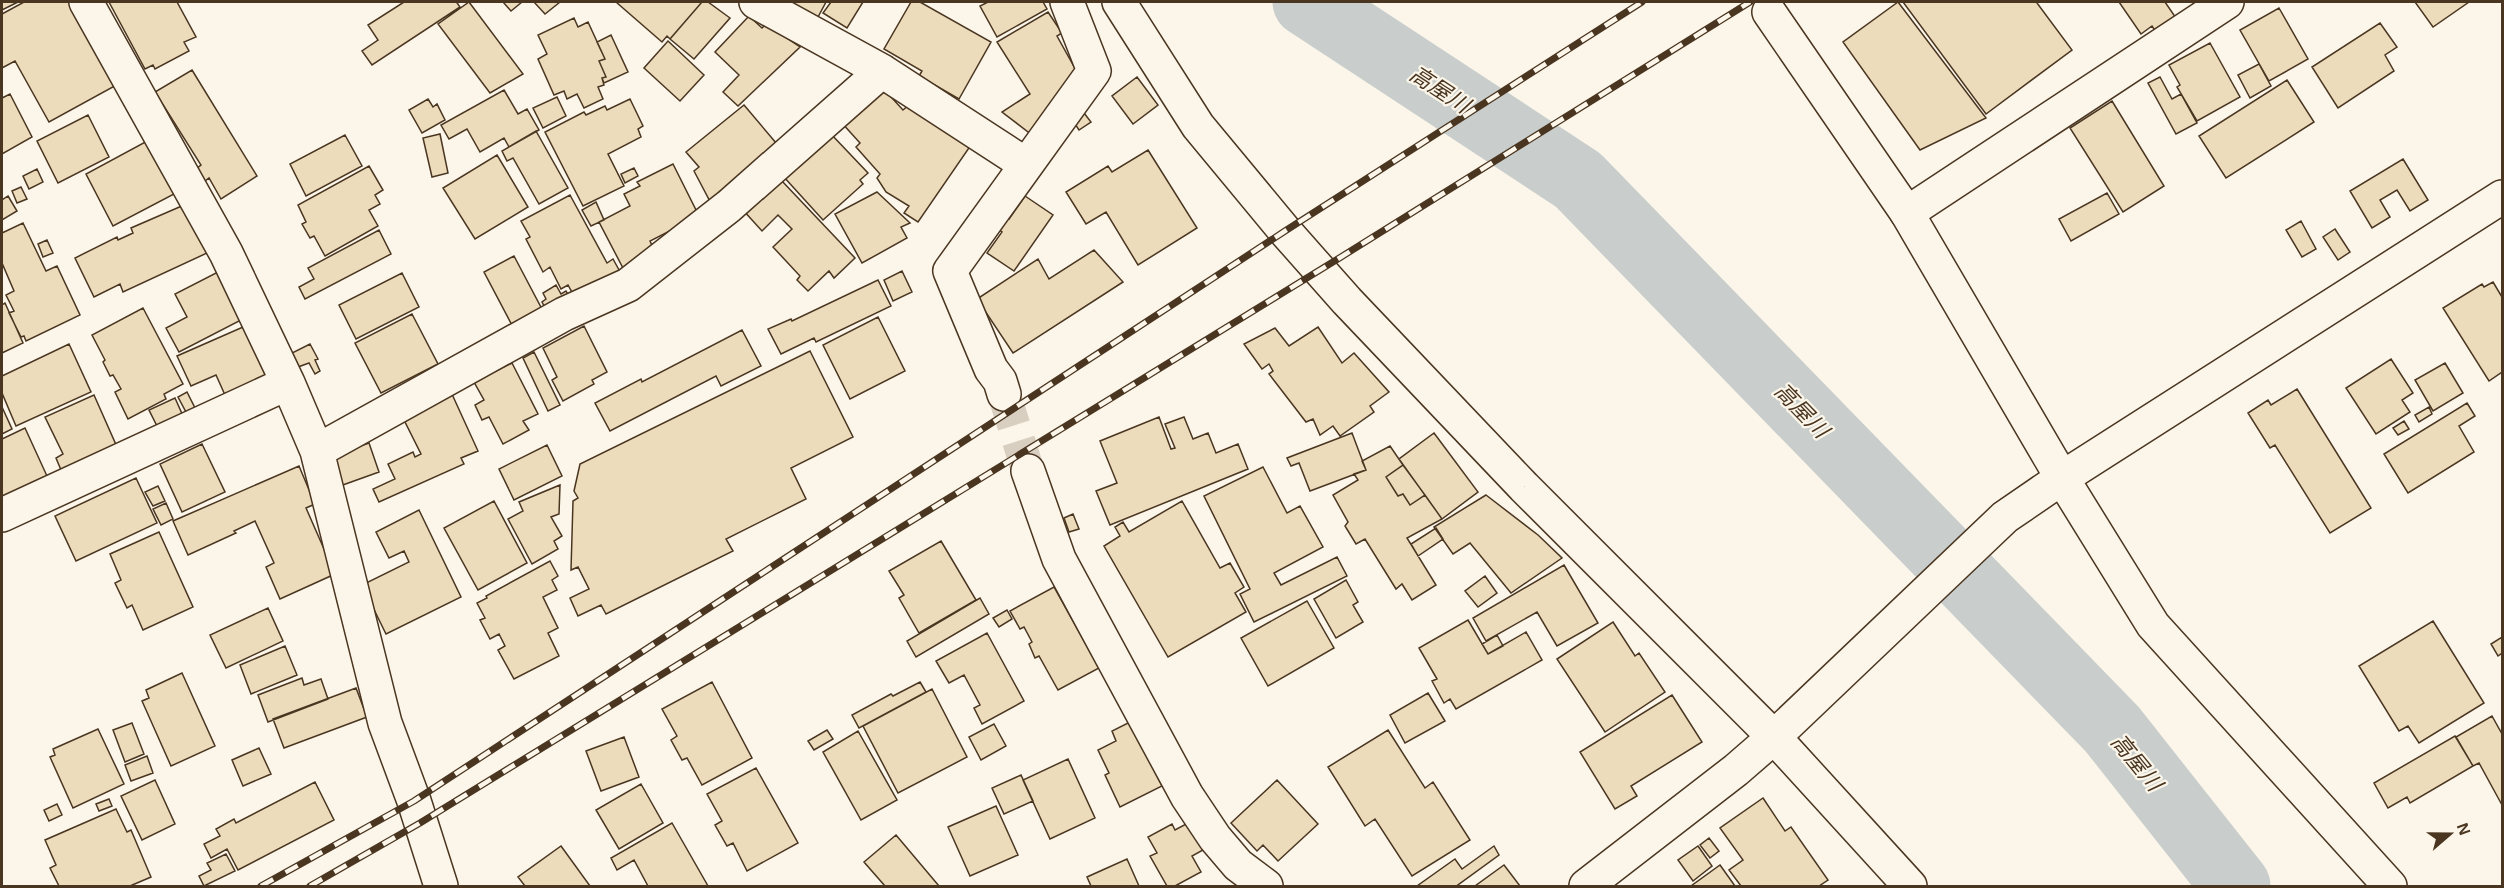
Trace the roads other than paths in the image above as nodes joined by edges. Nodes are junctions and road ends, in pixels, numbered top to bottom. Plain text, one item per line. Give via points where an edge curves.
1 (86, 2) edge
2 (756, 2) edge
3 (1067, 2) edge
4 (1119, 2) edge
5 (2227, 2) edge
6 (1769, 12) dead end
7 (882, 71) junction
8 (1025, 164) junction
9 (2502, 197) edge
10 (1908, 213) junction
11 (288, 383) junction
12 (1004, 394) tunnel mouth
13 (317, 451) junction
14 (1028, 471) tunnel mouth
15 (2062, 478) junction
16 (2, 515) edge
17 (1779, 732) junction
18 (441, 886) edge
19 (1266, 886) edge
20 (1586, 886) edge
21 (1910, 886) edge
22 (2390, 886) edge

1 - 11 street via 226,253
2 - 7 street
3 - 8 street via 1094,71
4 - 17 street via 1198,126 1347,301 1524,488
5 - 10 street
6 - 10 street
7 - 8 street
7 - 13 street via 729,206 628,285 564,314
8 - 12 street via 950,271
9 - 15 street
10 - 15 street
11 - 13 street
11 - 16 street
13 - 18 street via 385,723
14 - 19 street via 1059,559 1187,796 1238,865
15 - 17 street via 2005,516
15 - 22 street via 2153,625
17 - 20 street
17 - 21 street

